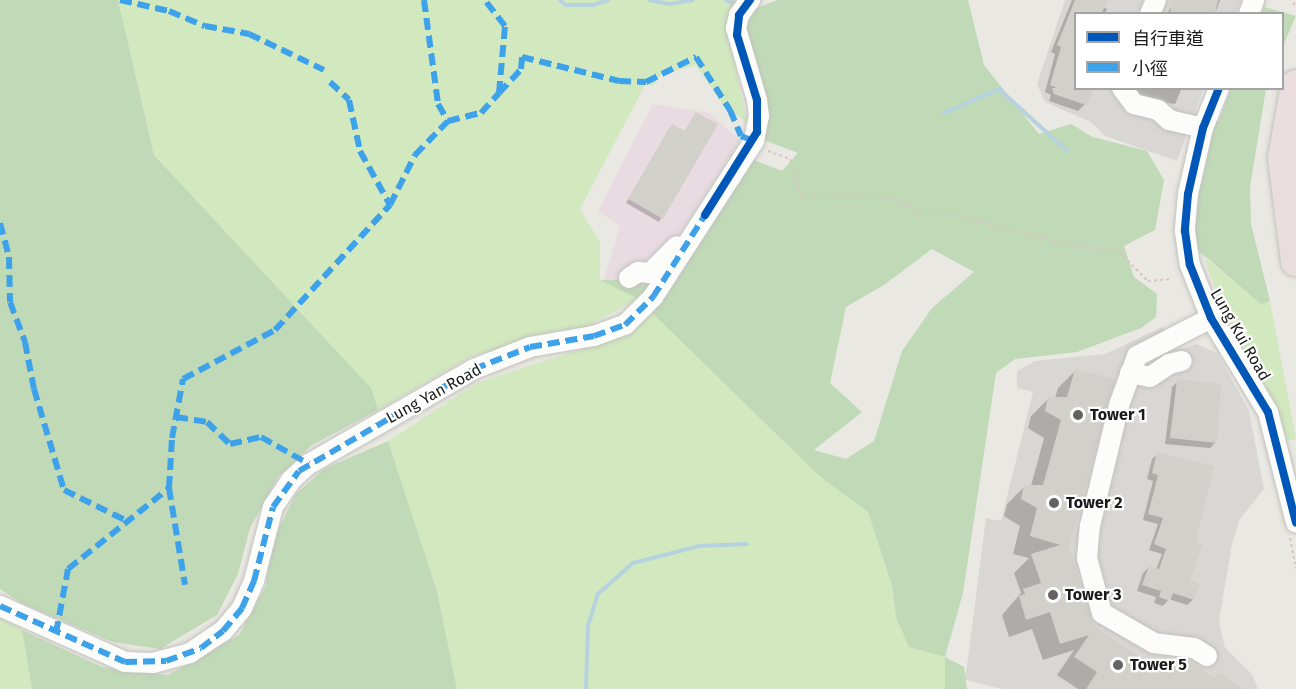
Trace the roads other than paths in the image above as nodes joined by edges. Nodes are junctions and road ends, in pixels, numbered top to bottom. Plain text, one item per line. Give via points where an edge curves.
1 (750, 0) edge
2 (1296, 85) edge
3 (1124, 90) edge
4 (1217, 90) edge
5 (1203, 128) junction
6 (705, 215) junction
7 (1296, 261) edge
8 (629, 278) dead end
9 (1211, 318) junction
10 (1182, 361) dead end
11 (1130, 373) junction
12 (1292, 528) edge
13 (0, 606) edge
14 (1207, 656) dead end

1 - 6 street, Lung Yan Road via 739,15 736,35 757,100 757,132
2 - 7 highway via 1283,158
3 - 5 street via 1134,104 1158,110 1169,120
4 - 5 street, Lung Kui Road
5 - 9 street, Lung Kui Road via 1185,216 1190,265
6 - 8 street via 650,273 638,272
6 - 13 street, Lung Yan Road via 653,297 624,325 594,336 530,348 474,369 299,471 273,507 254,580 242,608 223,631 201,648 166,661 125,662
9 - 11 street via 1141,352
9 - 12 street, Lung Kui Road via 1268,412
10 - 11 street via 1169,364 1150,377
11 - 14 street via 1114,404 1090,526 1088,558 1102,613 1154,643 1194,648

